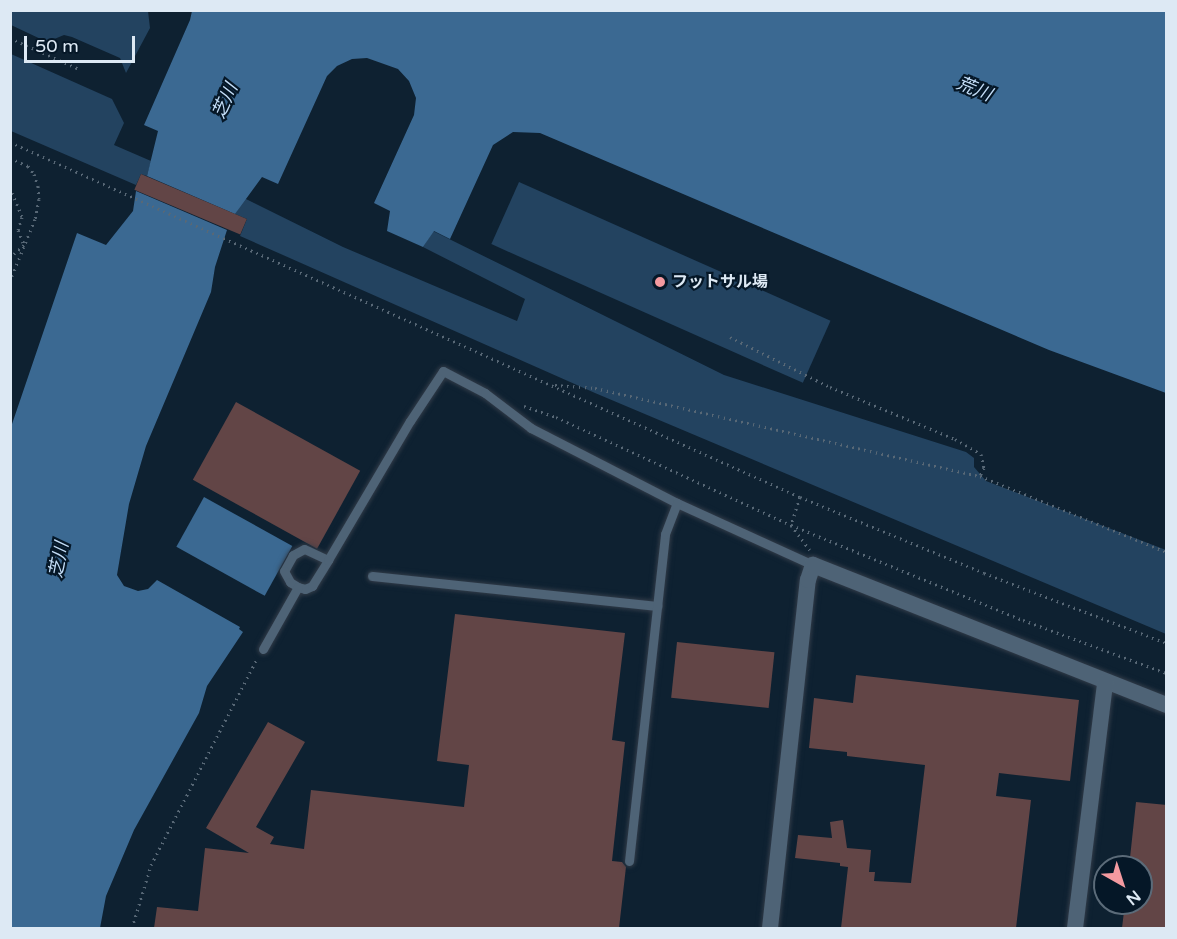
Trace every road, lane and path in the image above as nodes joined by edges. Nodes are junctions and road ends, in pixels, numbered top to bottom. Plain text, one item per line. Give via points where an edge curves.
1 (10, 38) edge
2 (79, 69) dead end
3 (10, 142) edge
4 (10, 158) edge
5 (10, 187) edge
6 (24, 245) junction
7 (10, 257) edge
8 (10, 281) edge
9 (730, 337) dead end
10 (550, 385) junction
11 (516, 404) dead end
12 (980, 476) junction
13 (800, 497) junction
14 (677, 503) junction
15 (791, 525) junction
16 (1167, 552) edge
17 (328, 560) junction
18 (813, 560) junction
19 (372, 576) dead end
20 (298, 587) junction
21 (657, 606) junction
22 (1167, 643) edge
23 (262, 649) joint
24 (1167, 673) edge
25 (1105, 682) junction
26 (1167, 705) edge
27 (629, 861) dead end
28 (132, 928) edge
29 (770, 928) edge
30 (1075, 928) edge

1 - 2 path
3 - 10 path
4 - 6 path via 28,166 38,186 34,219
5 - 6 path via 22,217 18,231
6 - 7 path
6 - 8 path
9 - 12 path via 830,387 981,453 984,468
10 - 12 path via 595,388
10 - 13 path
11 - 15 path via 556,417
12 - 16 path
13 - 15 path
13 - 22 path
14 - 17 lane via 531,428 485,393 443,371
14 - 18 lane
14 - 21 lane via 665,534
15 - 18 path
15 - 24 path via 1023,620
17 - 20 lane via 312,586
17 - 20 lane via 304,549 293,555 284,571
18 - 25 street
18 - 29 street
19 - 21 lane
20 - 23 lane
21 - 27 lane
23 - 28 path via 152,866
25 - 26 street
25 - 30 street

